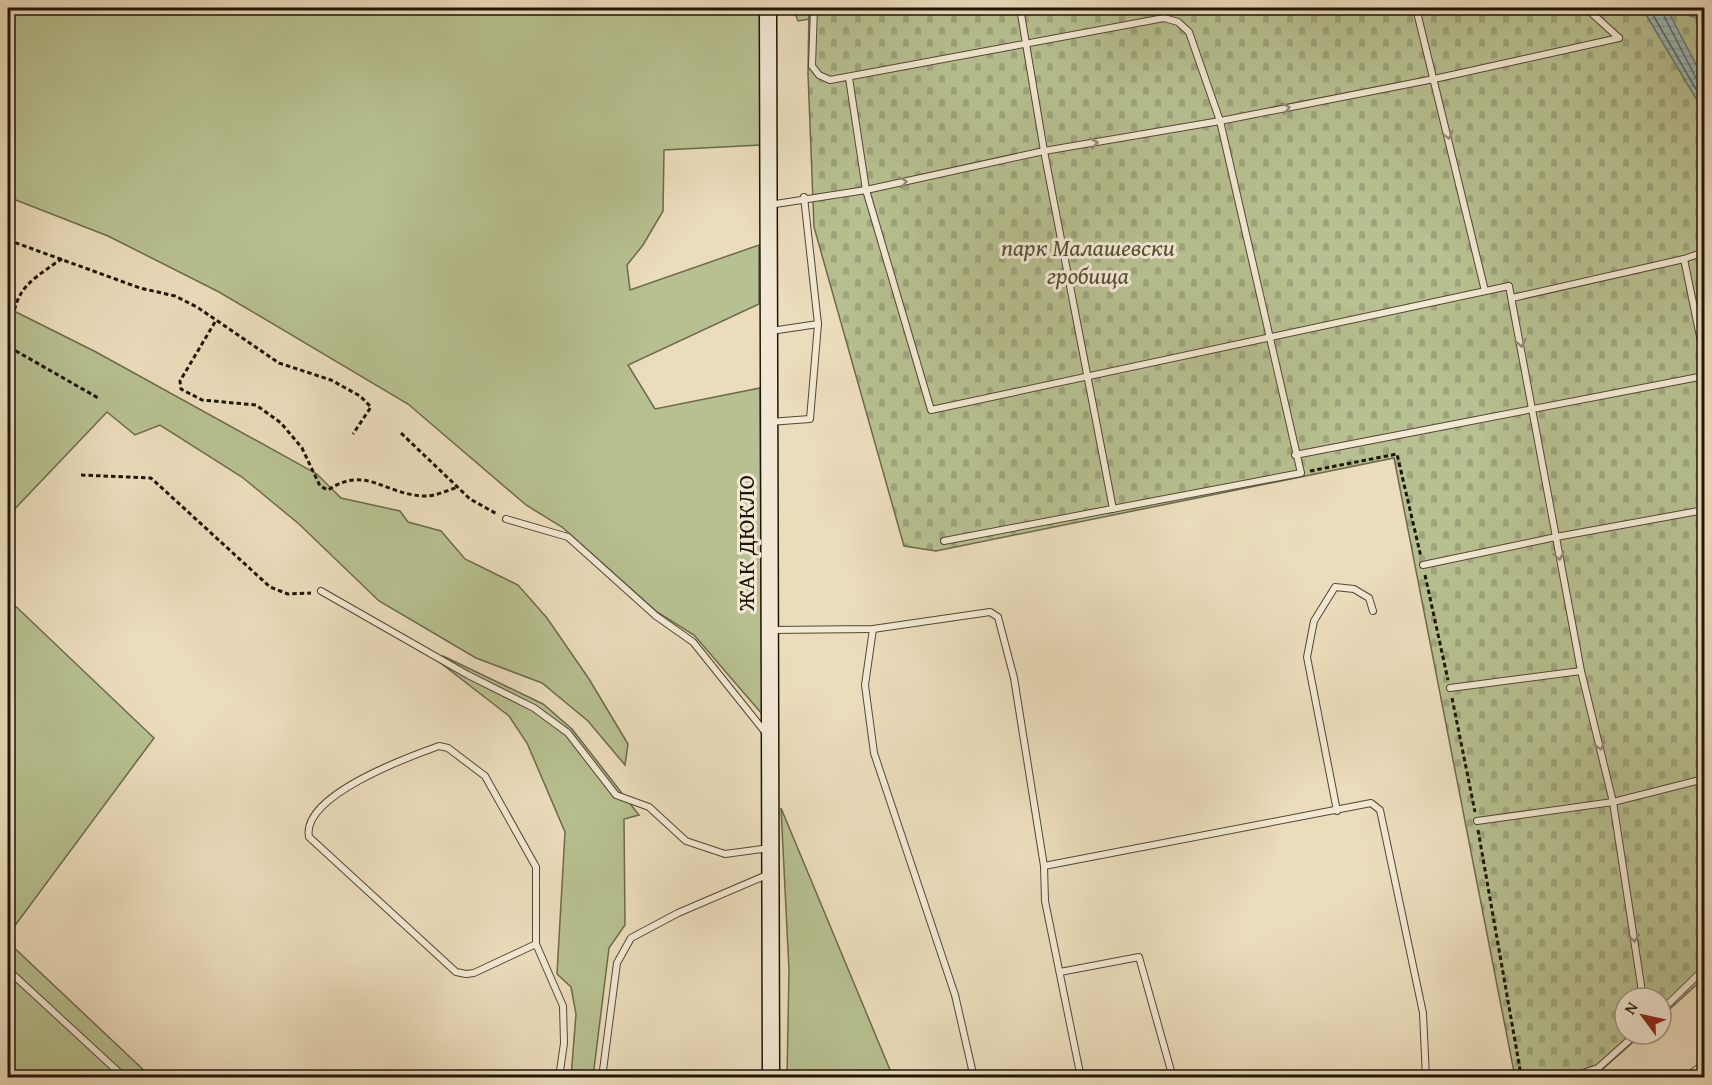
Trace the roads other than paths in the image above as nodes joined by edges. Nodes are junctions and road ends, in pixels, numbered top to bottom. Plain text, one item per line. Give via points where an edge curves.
1 (768, 8) edge
2 (814, 8) edge
3 (1020, 8) edge
4 (1416, 8) edge
5 (1586, 8) edge
6 (1027, 41) junction
7 (849, 78) junction
8 (1434, 78) junction
9 (1220, 121) junction
10 (1044, 151) junction
11 (866, 190) junction
12 (804, 197) junction
13 (768, 205) junction
14 (1704, 252) edge
15 (1684, 259) junction
16 (1485, 291) junction
17 (1512, 298) junction
18 (818, 324) junction
19 (768, 331) junction
20 (1268, 337) junction
21 (1704, 356) edge
22 (1704, 376) edge
23 (1088, 378) junction
24 (1534, 411) junction
25 (769, 422) junction
26 (1295, 455) junction
27 (1113, 509) junction
28 (1704, 510) edge
29 (506, 519) road end
30 (1556, 537) junction
31 (944, 541) dead end
32 (1423, 566) road end
33 (321, 591) road end
34 (1373, 611) dead end
35 (873, 629) junction
36 (770, 630) junction
37 (1581, 671) junction
38 (1450, 688) road end
39 (770, 737) junction
40 (1704, 779) edge
41 (1614, 802) junction
42 (1337, 811) junction
43 (1477, 821) road end
44 (770, 848) junction
45 (1044, 866) junction
46 (770, 874) junction
47 (536, 944) junction
48 (1704, 969) edge
49 (8, 970) edge
50 (1060, 972) junction
51 (1641, 986) edge
52 (1673, 999) edge
53 (1623, 1046) edge
54 (1704, 1067) edge
55 (125, 1077) edge
56 (559, 1077) edge
57 (602, 1077) edge
58 (771, 1077) edge
59 (975, 1077) edge
60 (1081, 1077) edge
61 (1173, 1077) edge
62 (1426, 1077) edge
63 (1568, 1077) edge
64 (1685, 1077) edge

1 - 13 street, ЖАК ДЮКЛО
2 - 7 lane via 812,66 830,80
3 - 6 lane
4 - 8 lane
5 - 8 lane via 1619,38
6 - 7 lane
6 - 9 lane via 1164,18 1178,22 1189,32
6 - 10 lane
7 - 11 lane
9 -> 8 lane
8 -> 16 lane
10 -> 9 lane
9 - 20 lane
11 -> 10 lane
10 - 23 lane
11 - 12 lane
11 - 23 lane via 931,410
12 - 13 lane
12 - 18 lane
13 - 19 street, ЖАК ДЮКЛО
14 - 15 lane
15 - 17 lane
15 - 21 lane
16 - 17 lane via 1509,286
16 - 20 lane
17 -> 24 lane
18 - 19 lane
18 - 25 lane via 810,419
19 - 25 street, ЖАК ДЮКЛО
20 - 23 lane
20 - 26 lane
22 - 24 lane
23 - 27 lane
24 - 26 lane
24 - 30 lane
25 - 36 street, ЖАК ДЮКЛО
26 - 27 lane via 1301,473
27 - 31 lane
28 - 30 lane
29 - 39 lane via 568,537 656,616 693,642
30 - 32 lane
30 -> 37 lane
33 - 44 lane via 534,708 568,733 616,795 649,807 686,841 725,854
34 - 42 lane via 1369,598 1335,587 1314,621 1307,657
35 - 36 lane
35 - 45 lane via 990,612 998,617 1014,678
35 - 59 lane via 865,685 874,753 954,995
36 - 39 street, ЖАК ДЮКЛО
37 - 38 lane
37 -> 41 lane
39 - 44 street, ЖАК ДЮКЛО
40 - 41 lane
41 - 43 lane
41 -> 51 lane
42 - 45 lane
42 - 62 lane via 1371,803 1380,810 1423,1013
44 - 46 street, ЖАК ДЮКЛО
45 - 50 lane via 1045,901
46 - 57 lane via 678,913 631,938 617,963
46 - 58 street, ЖАК ДЮКЛО
47 - 47 lane via 536,867 484,776 448,748 432,748 347,785 315,812 308,828 309,837 456,972 474,973
47 - 56 lane via 563,1006 564,1043
48 - 52 lane
49 - 55 lane
50 - 60 lane
50 - 61 lane via 1140,957
53 - 63 lane via 1598,1068
54 - 64 lane

